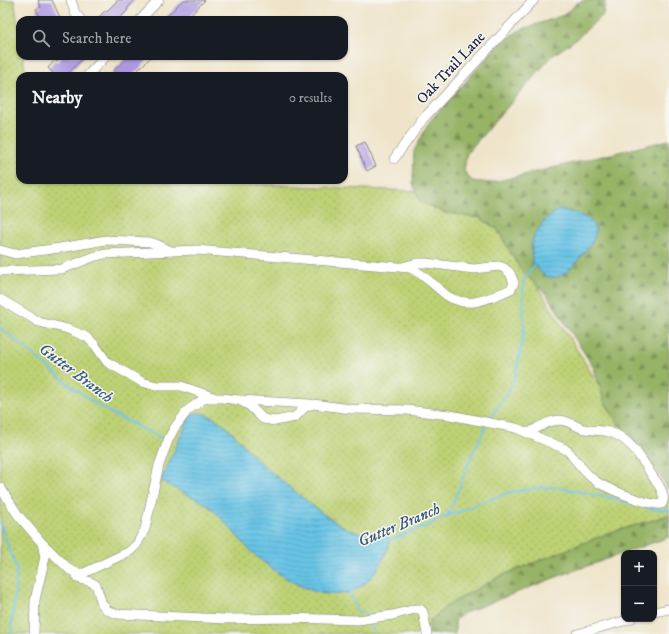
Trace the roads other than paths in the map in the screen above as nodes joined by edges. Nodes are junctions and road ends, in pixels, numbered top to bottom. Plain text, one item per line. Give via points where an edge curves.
1 (71, 0) edge
2 (159, 0) edge
3 (534, 0) edge
4 (78, 16) edge
5 (144, 16) edge
6 (102, 60) edge
7 (91, 72) edge
8 (394, 159) dead end
9 (0, 250) edge
10 (170, 251) junction
11 (402, 267) junction
12 (0, 271) edge
13 (0, 299) edge
14 (215, 398) junction
15 (239, 400) junction
16 (310, 404) junction
17 (528, 433) junction
18 (0, 487) edge
19 (42, 543) junction
20 (77, 573) junction
21 (669, 609) edge
22 (657, 611) edge
23 (621, 622) edge
24 (34, 634) edge
25 (427, 634) edge
26 (577, 634) edge

1 - 4 street
2 - 5 street
3 - 8 street, Oak Trail Lane via 423,119
6 - 7 street
9 - 10 street via 15,254 106,240 150,242
10 - 11 street via 197,250
10 - 12 street via 105,254 62,269
11 - 11 street via 418,271 448,296 466,302 490,299 512,289 514,283 510,273 499,266 474,269 426,263
13 - 14 street via 39,322 87,337 107,362 142,382 156,386 181,386
14 - 15 street
14 - 20 street via 202,400 196,404 175,427 159,465 145,529 138,544 98,567
15 - 16 street
15 - 16 street via 250,406 263,419 275,421 295,417
16 - 17 street via 450,415 516,428
17 - 17 street via 569,452 593,479 605,486 637,499 662,504 664,497 658,484 636,451 615,434 585,429 560,420
18 - 19 street via 18,515
19 - 20 street via 70,570
19 - 24 street via 45,557 35,600
20 - 25 street via 78,578 96,585 102,604 116,614 226,619 358,620 420,609 423,612
21 - 22 street
23 - 26 street

